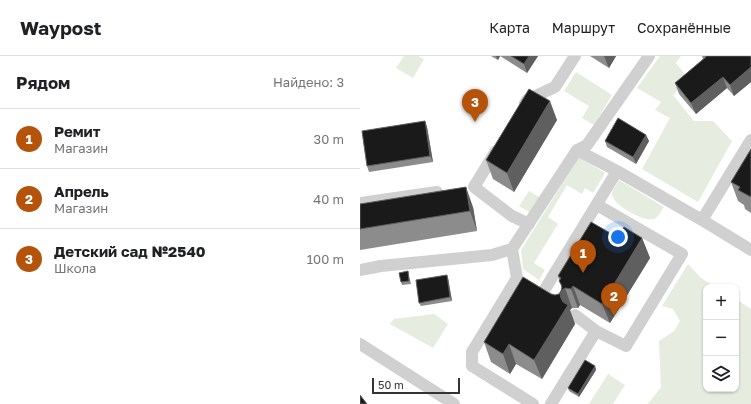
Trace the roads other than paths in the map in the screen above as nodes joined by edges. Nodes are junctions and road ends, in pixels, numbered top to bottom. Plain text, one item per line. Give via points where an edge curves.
1 (574, 56) edge
2 (649, 56) edge
3 (519, 113) edge
4 (503, 140) edge
5 (751, 140) edge
6 (577, 150) junction
7 (617, 171) junction
8 (451, 190) edge
9 (360, 203) edge
10 (598, 204) junction
11 (702, 220) junction
12 (529, 224) junction
13 (512, 249) junction
14 (751, 250) edge
15 (360, 270) edge
16 (523, 282) junction
17 (542, 294) junction
18 (562, 307) edge
19 (575, 315) dead end
20 (596, 331) junction
21 (360, 344) edge
22 (454, 404) edge
23 (533, 404) edge
24 (551, 404) edge

1 - 3 lane via 556,87 527,100
2 - 6 lane via 587,145
4 - 12 lane via 470,188 512,216
5 - 11 lane
6 - 7 lane
6 - 12 lane
7 - 10 lane
7 - 11 lane
8 - 9 lane
10 - 17 lane
10 - 20 lane via 682,254 626,346
11 - 14 lane
12 - 13 lane
13 - 15 lane via 492,255
13 - 16 lane
16 - 17 lane
16 - 23 lane via 472,352 472,366
17 - 18 lane
19 - 20 lane
20 - 24 lane
21 - 22 lane

